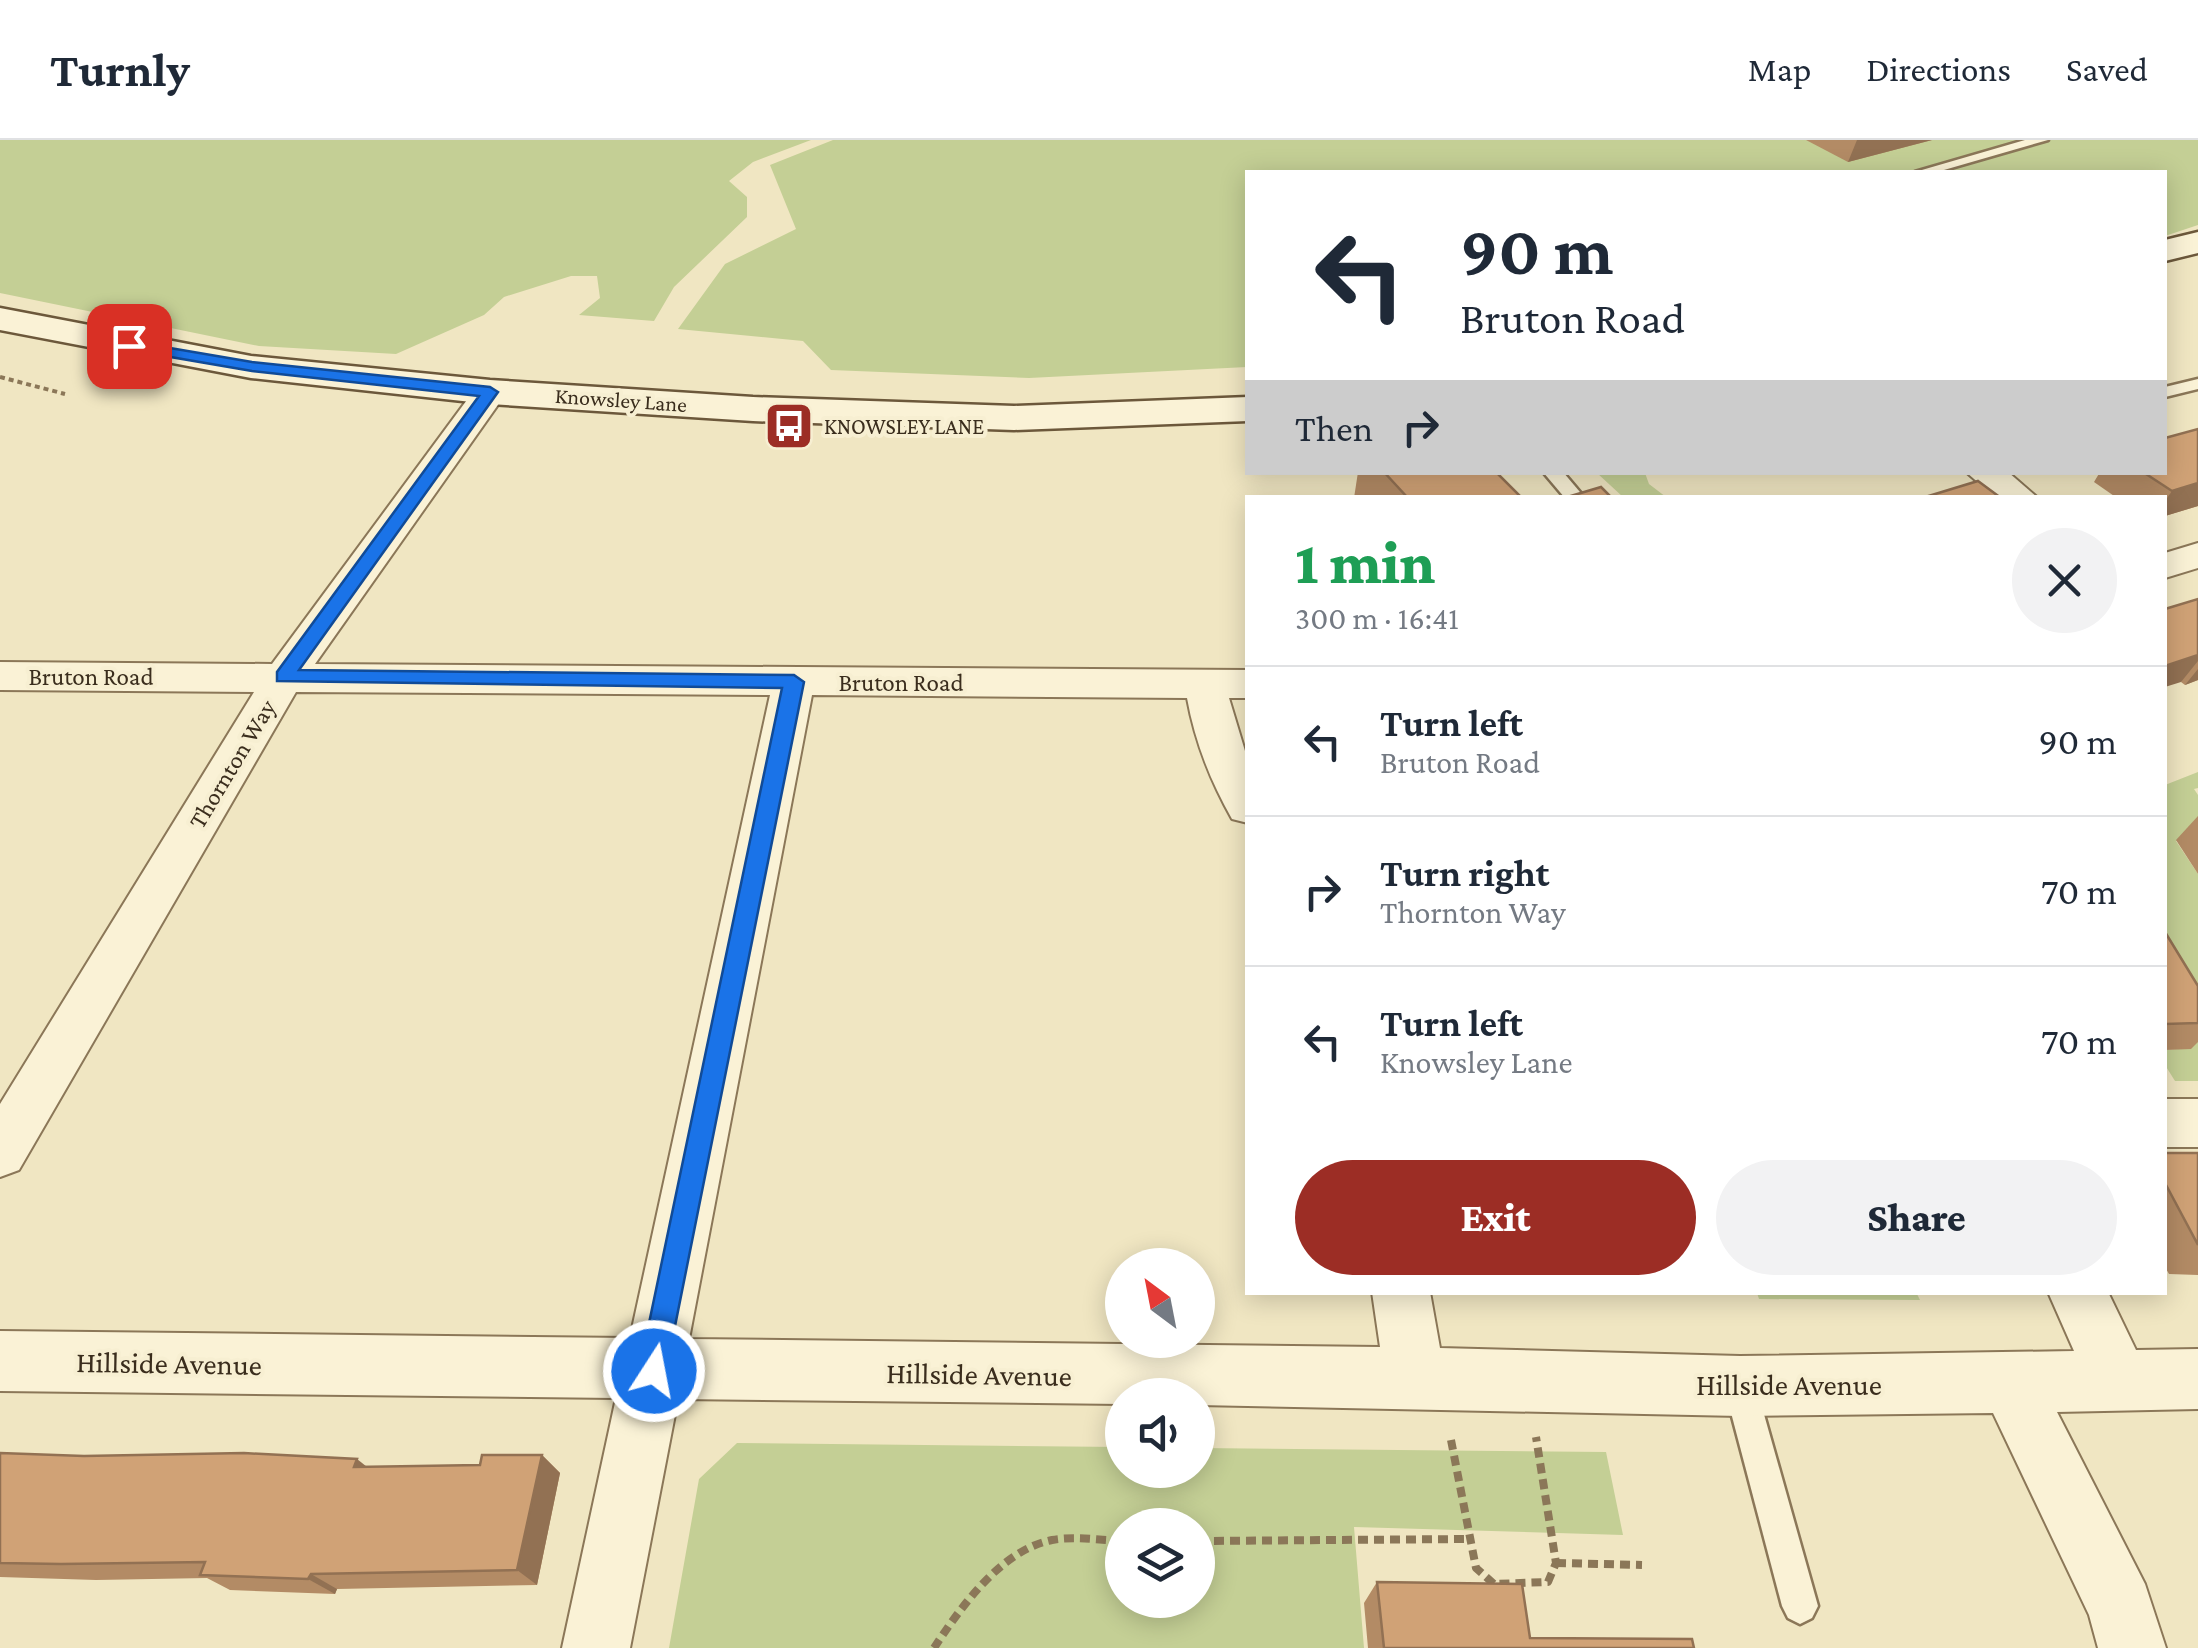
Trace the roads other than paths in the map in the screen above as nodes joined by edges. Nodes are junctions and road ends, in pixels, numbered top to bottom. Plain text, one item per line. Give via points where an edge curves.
1 (2041, 140) edge
2 (1929, 170) edge
3 (2198, 242) edge
4 (2167, 250) edge
5 (0, 319) edge
6 (2198, 384) edge
7 (490, 392) junction
8 (2167, 392) edge
9 (1245, 410) edge
10 (1555, 475) edge
11 (1988, 475) edge
12 (1573, 495) edge
13 (2016, 495) edge
14 (2198, 555) edge
15 (2167, 565) edge
16 (7, 676) edge
17 (284, 676) junction
18 (794, 682) junction
19 (1226, 684) edge
20 (1245, 802) edge
21 (2167, 1124) edge
22 (2198, 1124) edge
23 (0, 1154) edge
24 (1402, 1295) edge
25 (2079, 1295) edge
26 (0, 1360) edge
27 (654, 1371) junction
28 (2118, 1377) junction
29 (2198, 1378) edge
30 (1427, 1379) junction
31 (2010, 1382) junction
32 (1740, 1386) junction
33 (1800, 1606) dead end
34 (596, 1648) edge
35 (2132, 1648) edge

1 - 2 lane
3 - 4 main road
5 - 7 main road, Knowsley Lane via 252,367
6 - 8 lane
7 - 9 main road, Knowsley Lane via 1014,418
7 - 17 street, Thornton Way
10 - 12 lane
11 - 13 street
14 - 15 street
16 - 17 street, Bruton Road
17 - 18 street, Bruton Road
17 - 23 street, Thornton Way
18 - 19 street, Bruton Road
18 - 27 street
19 - 20 street via 1212,727
21 - 22 street
24 - 30 street
25 - 28 street
26 - 27 street, Hillside Avenue
27 - 30 street, Hillside Avenue
27 - 34 street
28 - 29 street, Hillside Avenue
28 - 31 street, Hillside Avenue
30 - 32 street, Hillside Avenue
31 - 32 street, Hillside Avenue
31 - 35 street via 2122,1608
32 - 33 lane

